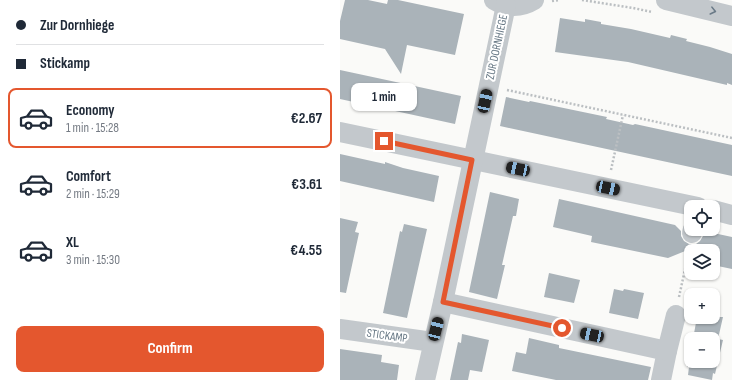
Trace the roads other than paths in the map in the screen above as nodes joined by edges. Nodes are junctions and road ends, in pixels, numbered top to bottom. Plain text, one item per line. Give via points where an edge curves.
1 (666, 0) edge
2 (543, 1) edge
3 (500, 3) edge
4 (732, 16) edge
5 (340, 132) edge
6 (472, 160) junction
7 (684, 204) edge
8 (720, 212) edge
9 (732, 215) edge
10 (443, 302) junction
11 (676, 315) road end
12 (340, 329) edge
13 (433, 342) junction
14 (667, 351) junction
15 (425, 380) edge
16 (661, 380) edge

1 -> 4 street
2 - 3 street via 519,6
3 - 6 street, ZUR DORNHIEGE via 488,86
5 - 6 street
6 - 7 street
6 - 10 street, ZUR DORNHIEGE
8 - 9 street
10 - 13 street, ZUR DORNHIEGE
10 - 14 street
11 - 14 street
12 - 13 street, STICKAMP
13 - 15 street, ZUR DORNHIEGE
14 - 16 street

